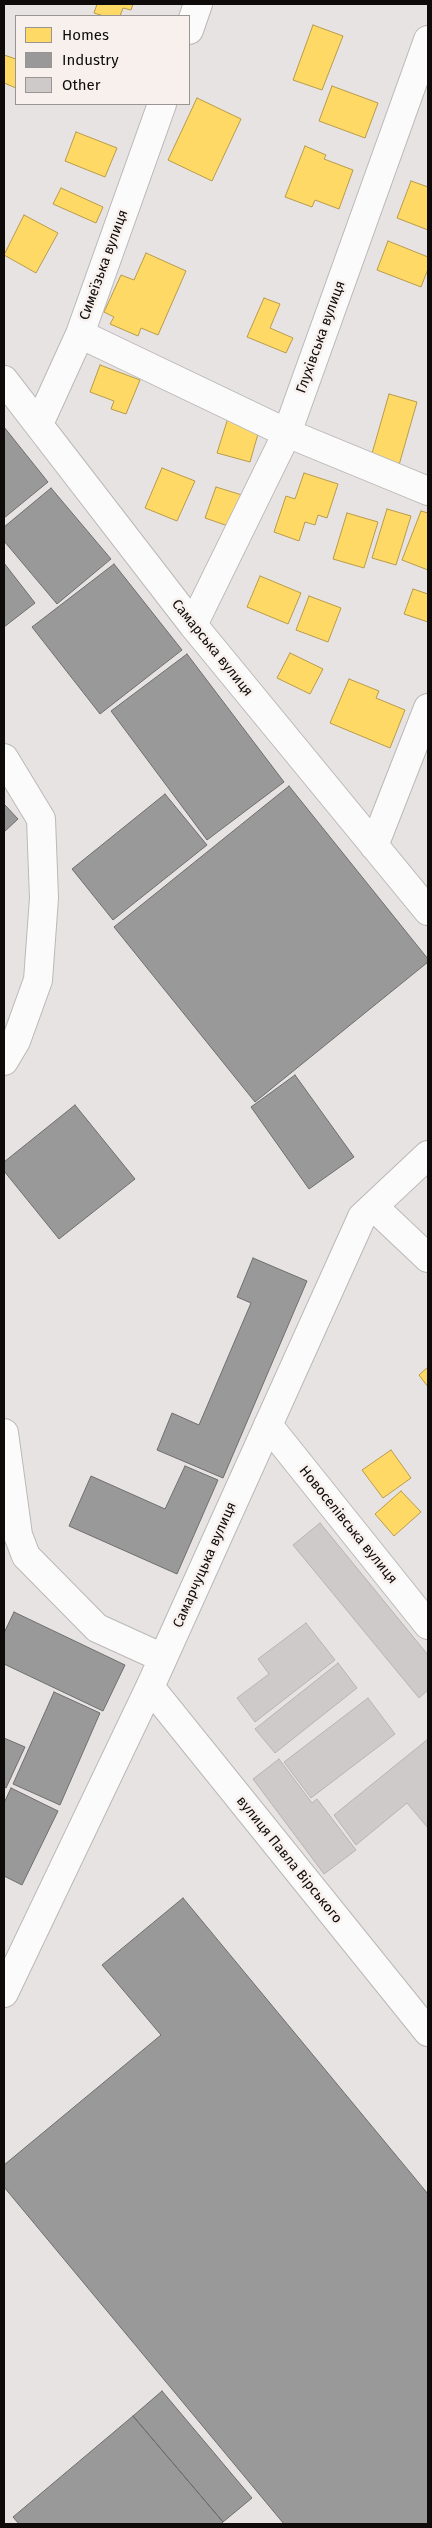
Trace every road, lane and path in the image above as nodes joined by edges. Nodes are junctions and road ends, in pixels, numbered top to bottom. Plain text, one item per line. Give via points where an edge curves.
1 (198, 4) edge
2 (190, 27) edge
3 (428, 40) edge
4 (162, 105) edge
5 (80, 334) junction
6 (4, 380) edge
7 (39, 424) junction
8 (287, 433) junction
9 (428, 491) edge
10 (193, 626) junction
11 (428, 708) edge
12 (4, 758) edge
13 (374, 846) junction
14 (428, 911) edge
15 (4, 1060) edge
16 (428, 1155) edge
17 (374, 1206) junction
18 (428, 1258) edge
19 (268, 1425) junction
20 (4, 1433) edge
21 (428, 1625) edge
22 (163, 1658) junction
23 (150, 1687) junction
24 (4, 1993) edge
25 (428, 2032) edge

1 - 2 street
3 - 8 street, Глухівська вулиця
4 - 5 street, Симеїзька вулиця
5 - 7 street, Симеїзька вулиця
5 - 8 street
6 - 7 street, Самарська вулиця
7 - 10 street, Самарська вулиця
8 - 9 street
8 - 10 street, Глухівська вулиця
10 - 13 street, Самарська вулиця
11 - 13 street
12 - 15 street via 41,820 44,898 38,980 16,1041
13 - 14 street, Самарська вулиця
16 - 17 street, Самарчуцька вулиця
17 - 18 street
17 - 19 street, Самарчуцька вулиця via 362,1217
19 - 21 street, Новоселівська вулиця
19 - 22 street, Самарчуцька вулиця
20 - 22 street via 18,1535 26,1556 97,1628
22 - 23 street, Самарчуцька вулиця
23 - 24 street, Самарчуцька вулиця
23 - 25 street, вулиця Павла Вірського

